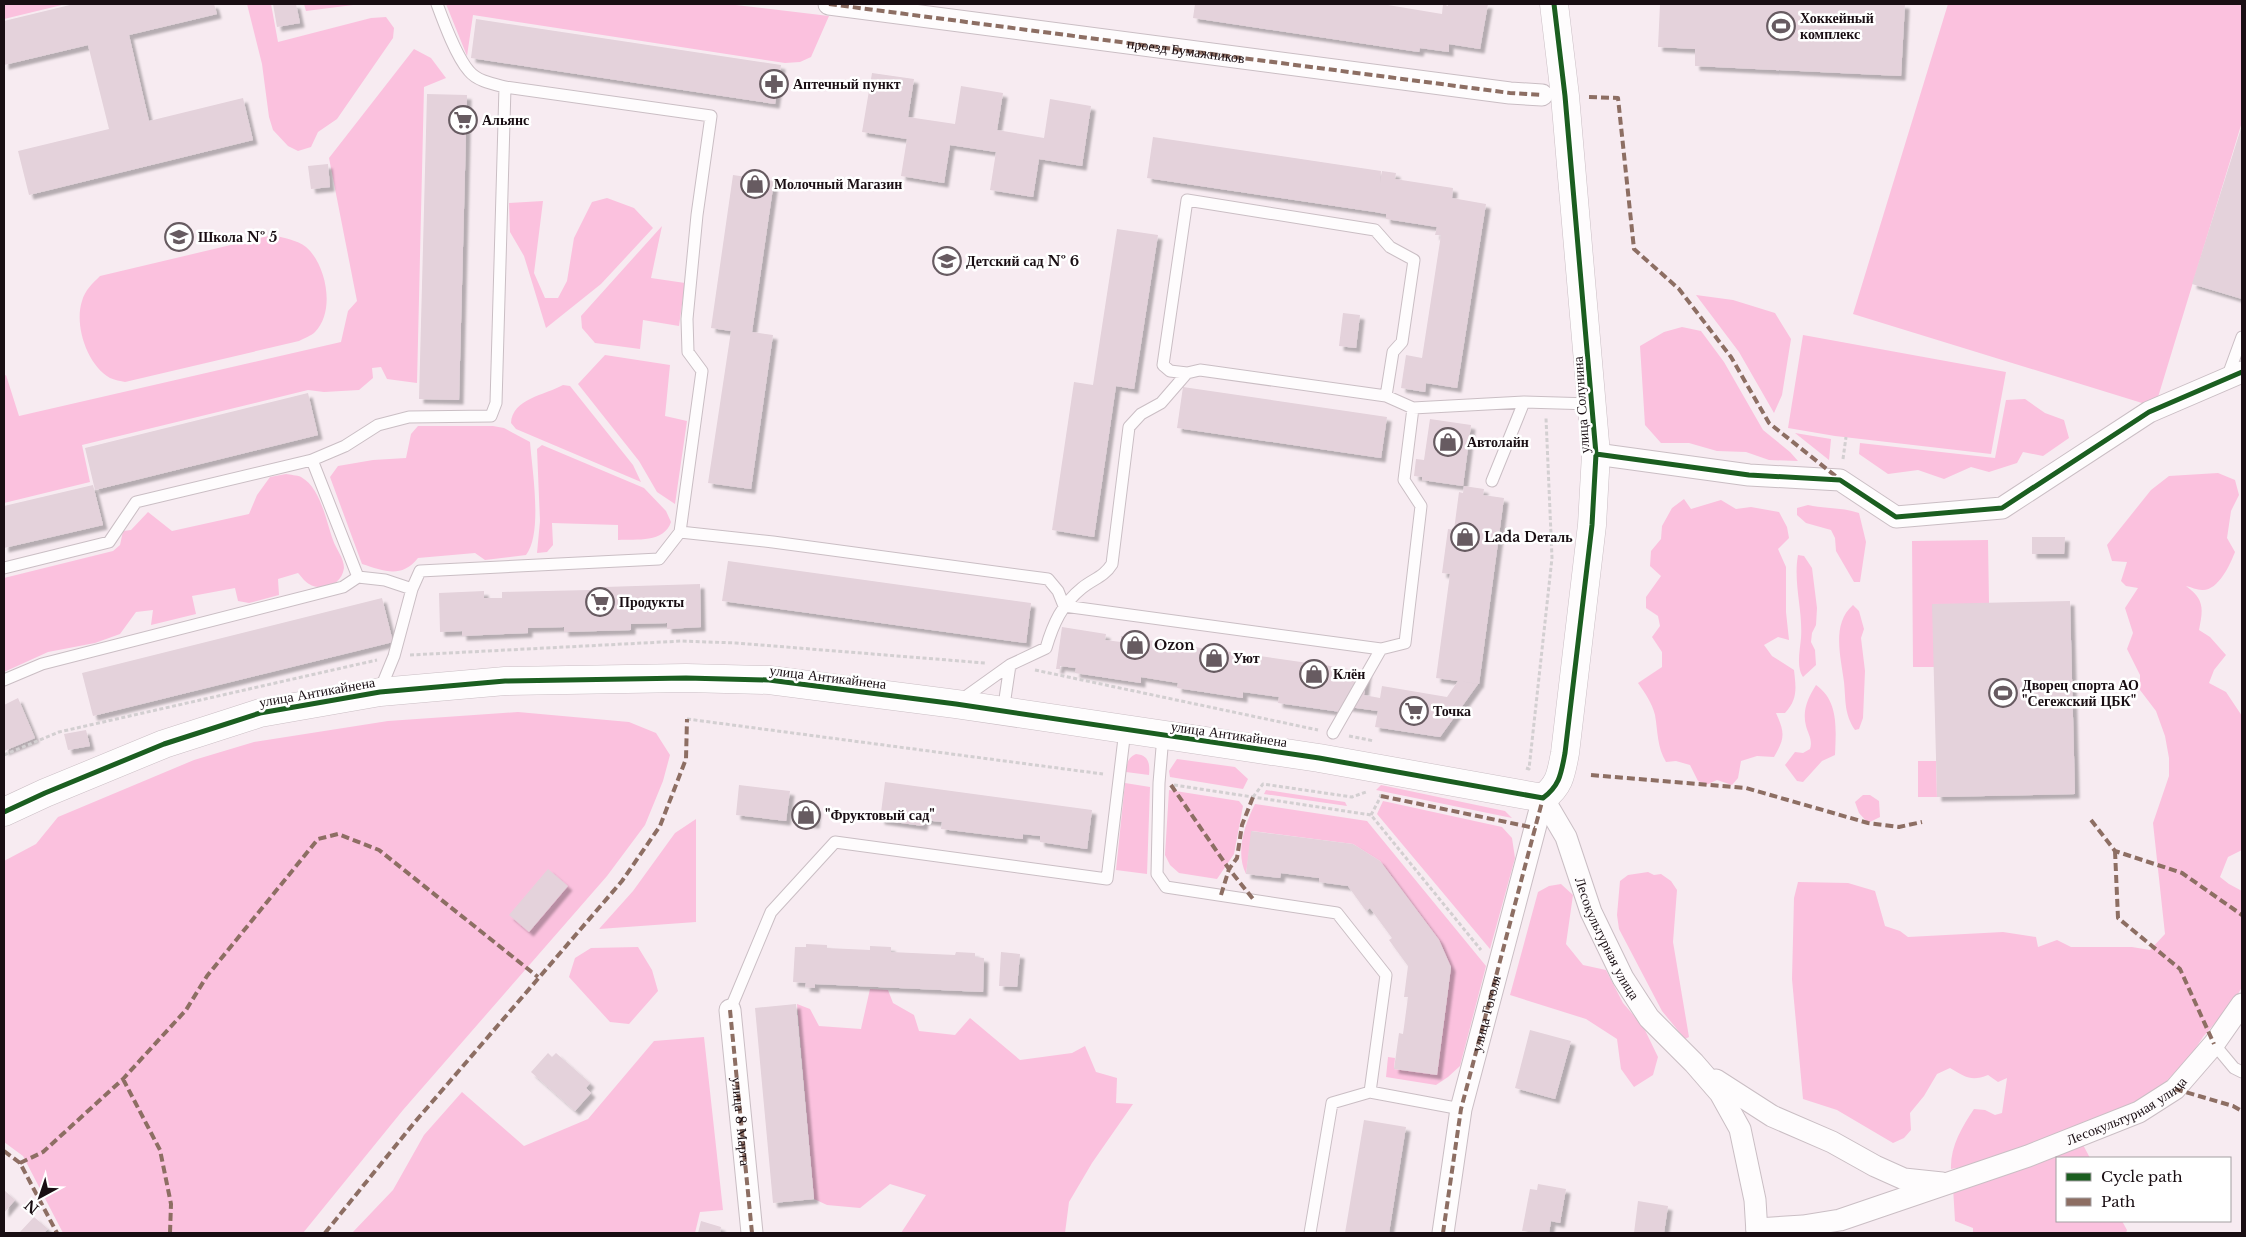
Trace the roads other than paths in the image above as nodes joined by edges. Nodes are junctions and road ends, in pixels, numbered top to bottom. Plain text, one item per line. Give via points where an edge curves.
1 (437, 4) edge
2 (829, 4) edge
3 (1554, 4) edge
4 (505, 87) junction
5 (1542, 94) dead end
6 (2242, 337) edge
7 (1186, 373) junction
8 (2234, 375) edge
9 (1386, 396) junction
10 (1524, 402) junction
11 (1593, 404) junction
12 (1412, 408) junction
13 (1596, 454) junction
14 (312, 460) junction
15 (1492, 481) dead end
16 (680, 532) junction
17 (4, 568) edge
18 (358, 577) junction
19 (412, 589) junction
20 (1064, 606) junction
21 (1381, 649) junction
22 (1010, 665) junction
23 (4, 680) edge
24 (380, 692) junction
25 (956, 704) junction
26 (1004, 712) junction
27 (1125, 730) junction
28 (1333, 733) road end
29 (1163, 736) junction
30 (1543, 798) junction
31 (4, 812) edge
32 (2242, 1004) edge
33 (730, 1010) joint
34 (2214, 1044) junction
35 (1694, 1063) junction
36 (2242, 1072) edge
37 (1370, 1092) junction
38 (1461, 1110) junction
39 (1950, 1184) junction
40 (1757, 1231) edge
41 (752, 1233) edge
42 (1310, 1233) edge
43 (1443, 1233) edge

1 - 4 lane via 469,72 485,82
2 - 5 street, проезд Бумажников via 1510,93
3 - 11 street, улица Солунина
4 - 14 lane via 496,403 491,416 409,417 378,426 345,446
4 - 16 lane via 711,116 687,318 688,352 702,371
6 - 8 lane
7 - 9 lane via 1200,370
7 - 9 lane via 1170,371 1163,365 1187,200 1375,230 1390,247 1414,260 1402,342 1393,352
7 - 20 lane via 1161,403 1141,414 1129,427 1112,564 1107,572 1082,587
8 - 13 street via 2149,412 2002,508 1896,517 1840,480 1749,475
9 - 12 lane
10 - 11 lane
10 - 12 lane
10 - 15 lane
11 - 13 street, улица Солунина
12 - 21 lane via 1404,480 1421,506 1405,643
13 - 30 street, улица Солунина via 1592,525 1565,754 1559,782
14 - 17 lane via 136,502 108,542
14 - 18 lane
16 - 19 lane via 659,559 420,571
16 - 20 lane via 1048,579
18 - 19 lane via 384,580
18 - 23 lane via 343,587 42,664
19 - 24 lane via 394,656
20 - 21 lane
20 - 22 lane via 1046,648
21 - 28 lane
22 - 25 lane
22 - 26 lane
24 - 25 street, улица Антикайнена via 505,681 704,678 769,680
24 - 31 street, улица Антикайнена via 260,713 164,744
25 - 26 street, улица Антикайнена
26 - 27 street, улица Антикайнена
27 - 29 street, улица Антикайнена
27 - 33 lane via 1107,879 835,842 771,912
29 - 30 street, улица Антикайнена via 1319,758
29 - 37 lane via 1157,874 1166,887 1337,913 1386,975
30 - 35 street, Лесокультурная улица via 1566,838 1591,912 1623,978 1649,1018
30 - 38 street, улица Гоголя
32 - 34 street, Лесокультурная улица
33 - 41 street, улица 8 Марта
34 - 36 lane via 2234,1068
34 - 39 street, Лесокультурная улица via 2175,1089 2139,1112
35 - 39 street, Лесокультурная улица via 1772,1116 1832,1142 1875,1166 1904,1179
35 - 40 street, Лесокультурная улица via 1720,1093 1740,1129
37 - 38 lane
37 - 42 lane via 1332,1103
38 - 43 street, улица Гоголя
39 - 40 street, Лесокультурная улица via 1840,1220

